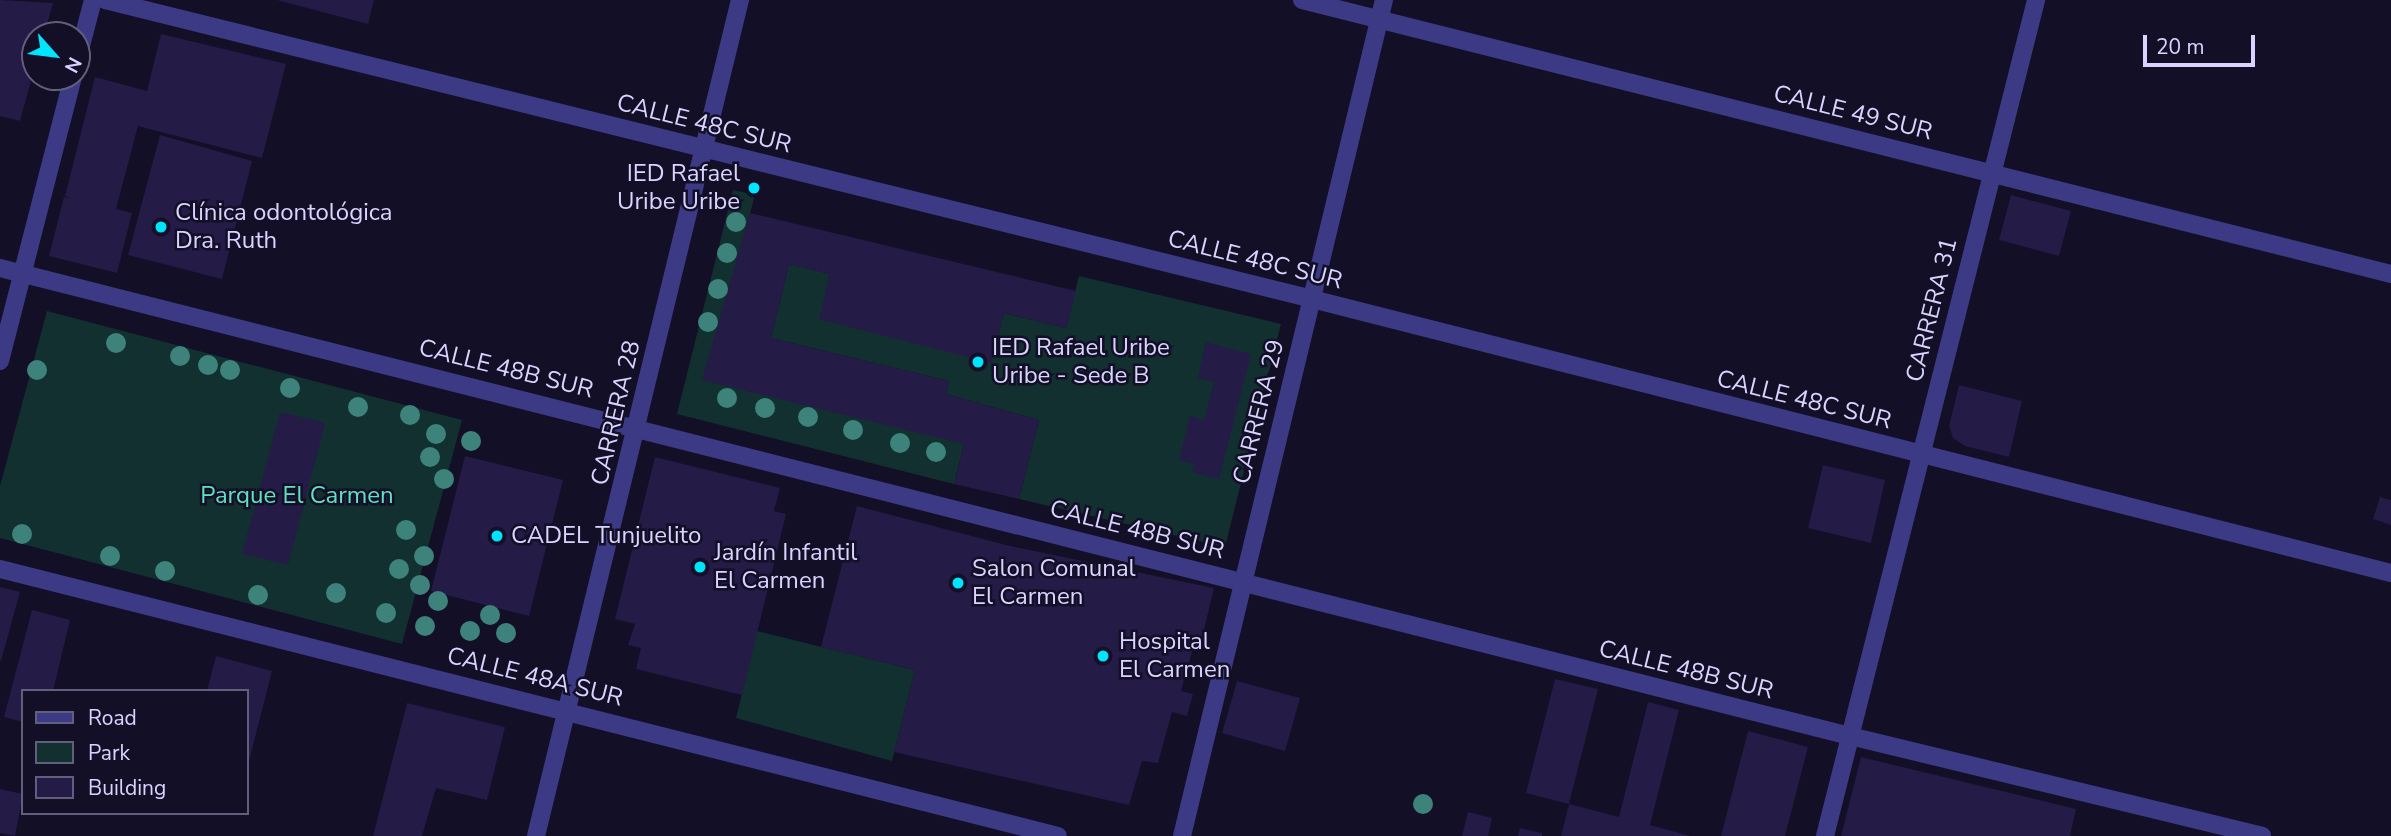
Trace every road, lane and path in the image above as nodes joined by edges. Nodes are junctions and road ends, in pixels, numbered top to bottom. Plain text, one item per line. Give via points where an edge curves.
1 (93, 0) edge
2 (105, 0) edge
3 (740, 0) edge
4 (1302, 0) edge
5 (1384, 0) edge
6 (2036, 0) edge
7 (1380, 19) junction
8 (87, 21) edge
9 (69, 91) edge
10 (704, 149) junction
11 (1992, 173) junction
12 (0, 268) edge
13 (22, 274) junction
14 (2391, 274) edge
15 (1312, 299) junction
16 (0, 361) edge
17 (638, 428) junction
18 (1921, 455) junction
19 (0, 569) edge
20 (2391, 573) edge
21 (1243, 583) junction
22 (570, 711) junction
23 (1850, 736) junction
24 (536, 836) edge
25 (1058, 836) edge
26 (1182, 836) edge
27 (1825, 836) edge
28 (2262, 836) edge

1 - 8 street
2 - 10 street, CALLE 48C SUR
3 - 10 street, CARRERA 28
4 - 7 street, CALLE 49 SUR
5 - 7 street, CARRERA 29
6 - 11 street, CARRERA 31
7 - 11 street, CALLE 49 SUR
7 - 15 street, CARRERA 29
9 - 13 street
10 - 15 street, CALLE 48C SUR
10 - 17 street, CARRERA 28
11 - 14 street, CALLE 49 SUR
11 - 18 street, CARRERA 31
12 - 13 street, CALLE 48B SUR
13 - 16 street
13 - 17 street, CALLE 48B SUR
15 - 18 street, CALLE 48C SUR
15 - 21 street, CARRERA 29
17 - 21 street, CALLE 48B SUR
17 - 22 street, CARRERA 28
18 - 20 street, CALLE 48C SUR
18 - 23 street, CARRERA 31
19 - 22 street, CALLE 48A SUR
21 - 23 street, CALLE 48B SUR
21 - 26 street, CARRERA 29
22 - 24 street, CARRERA 28
22 - 25 street, CALLE 48A SUR
23 - 27 street, CARRERA 31
23 - 28 street, CALLE 48B SUR

